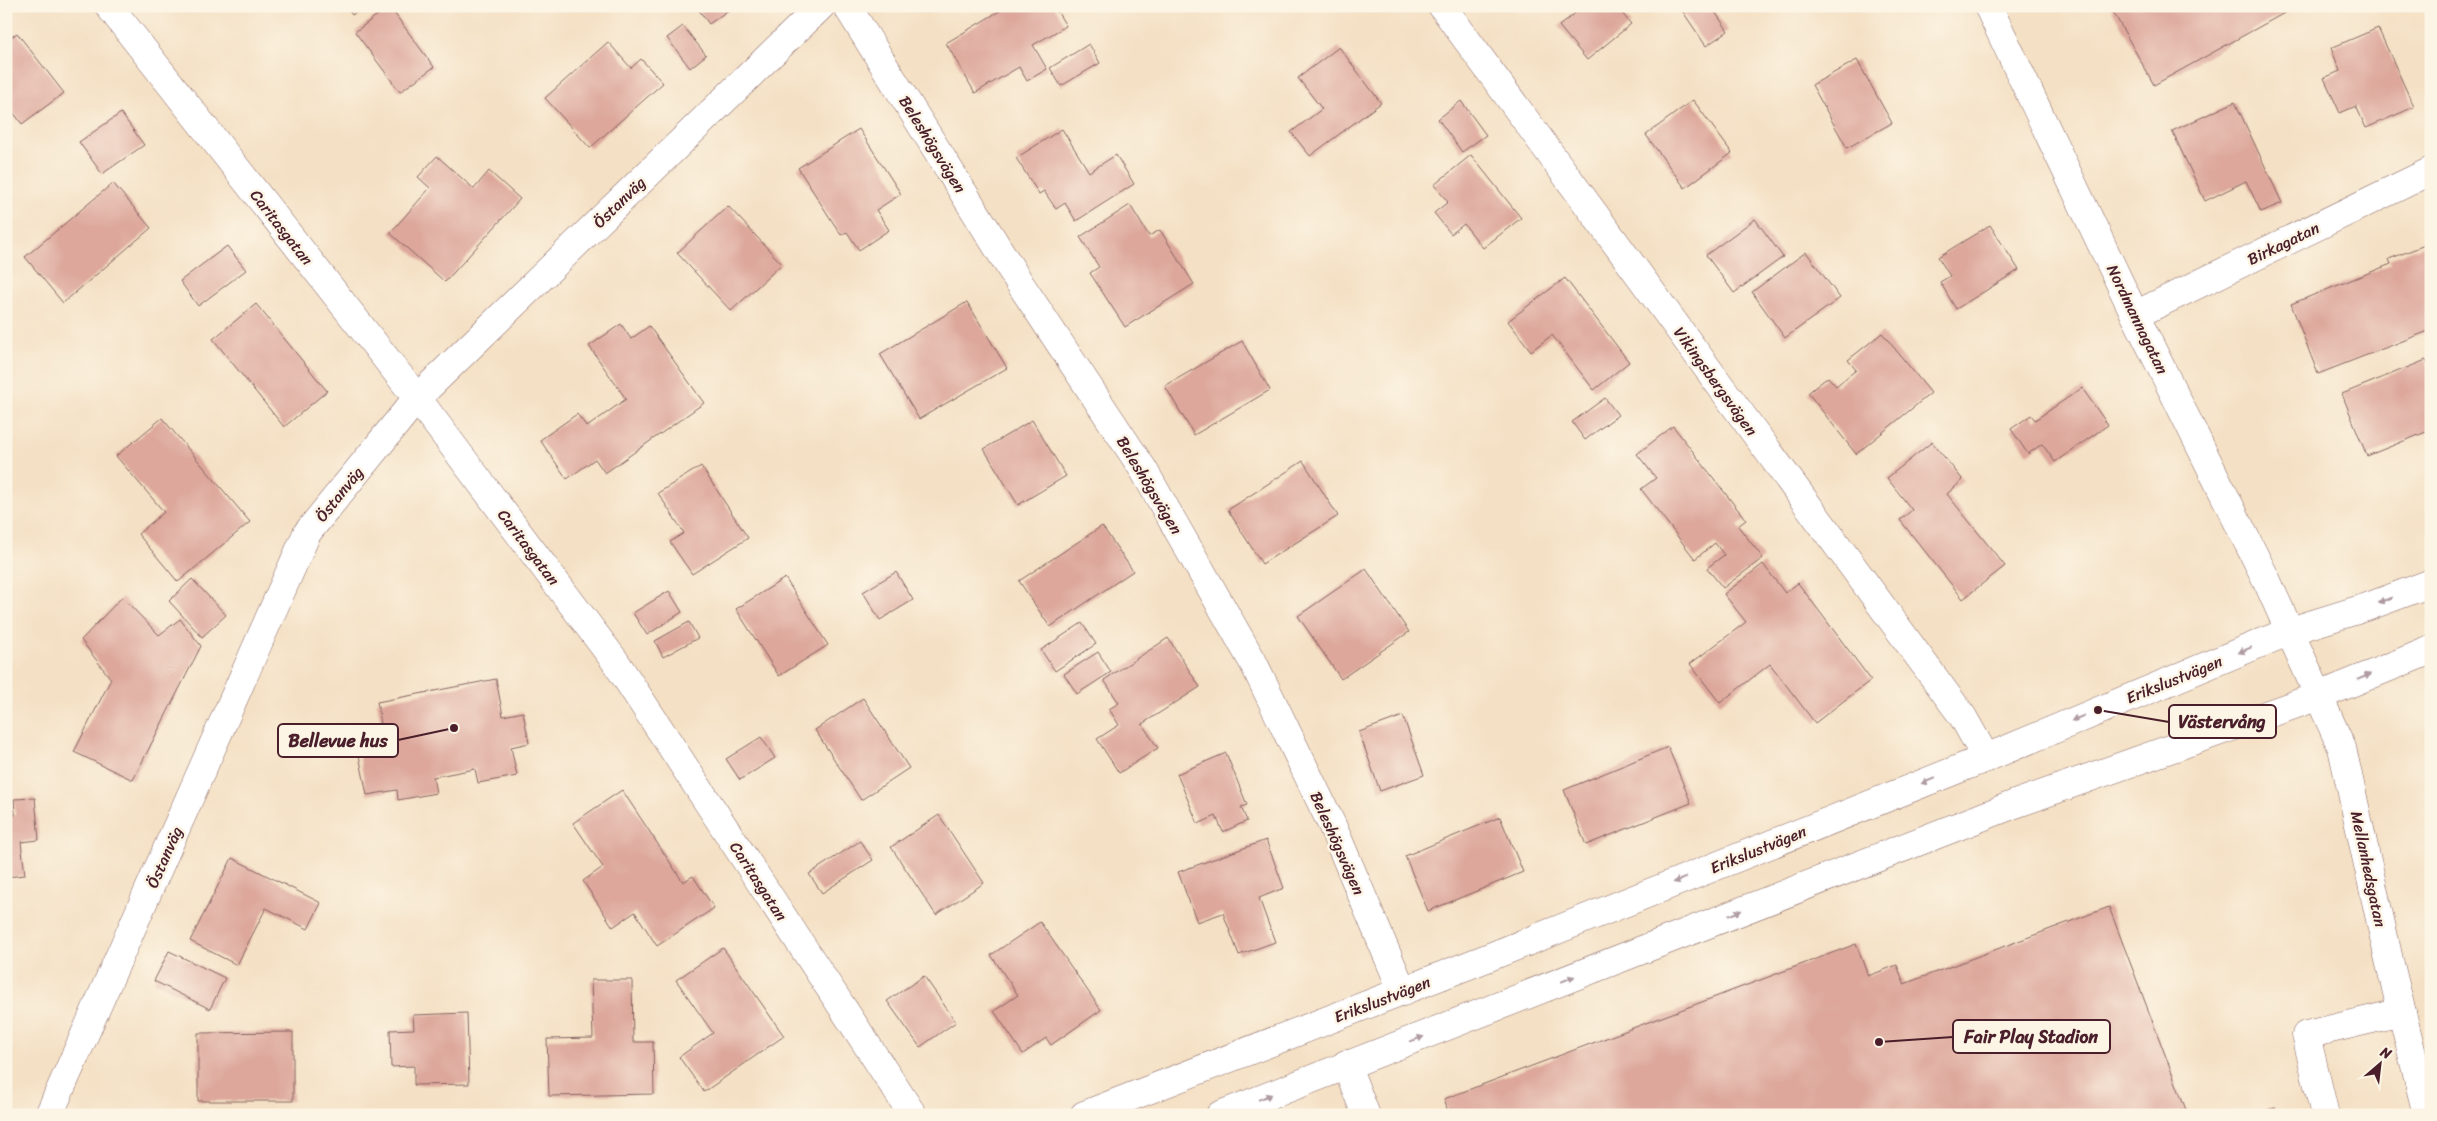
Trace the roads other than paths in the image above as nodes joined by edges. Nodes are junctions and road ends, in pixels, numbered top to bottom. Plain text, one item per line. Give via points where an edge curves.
1 (109, 6) edge
2 (821, 6) edge
3 (847, 6) edge
4 (1442, 6) edge
5 (1988, 6) edge
6 (2431, 171) edge
7 (2136, 315) junction
8 (417, 398) junction
9 (2431, 583) edge
10 (2290, 632) junction
11 (2431, 650) edge
12 (2319, 696) junction
13 (1986, 758) junction
14 (1403, 992) junction
15 (2402, 1012) junction
16 (2421, 1046) edge
17 (1346, 1064) junction
18 (49, 1115) edge
19 (913, 1115) edge
20 (1084, 1115) edge
21 (1220, 1115) edge
22 (1366, 1115) edge
23 (2325, 1115) edge
24 (2427, 1115) edge

1 - 8 street, Caritasgatan
2 - 8 street, Östanväg
3 - 14 street, Beleshögsvägen via 1021,285 1143,469 1253,662 1332,825
4 - 13 street, Vikingsbergsvägen via 1963,717
5 - 7 street, Nordmannagatan
6 - 7 street, Birkagatan
7 - 10 street, Nordmannagatan
8 - 18 street, Östanväg via 307,533
8 - 19 street, Caritasgatan via 615,661
9 -> 10 street, Erikslustvägen
10 - 12 street, Mellanhedsgatan
10 -> 13 street, Erikslustvägen
12 -> 11 street
12 - 15 street, Mellanhedsgatan via 2342,748
17 -> 12 street via 2015,804
13 -> 14 street, Erikslustvägen
14 - 20 street, Erikslustvägen
15 - 16 street, Mellanhedsgatan
15 - 23 street via 2306,1035
16 - 24 street, Mellanhedsgatan
21 -> 17 street
17 - 22 street

